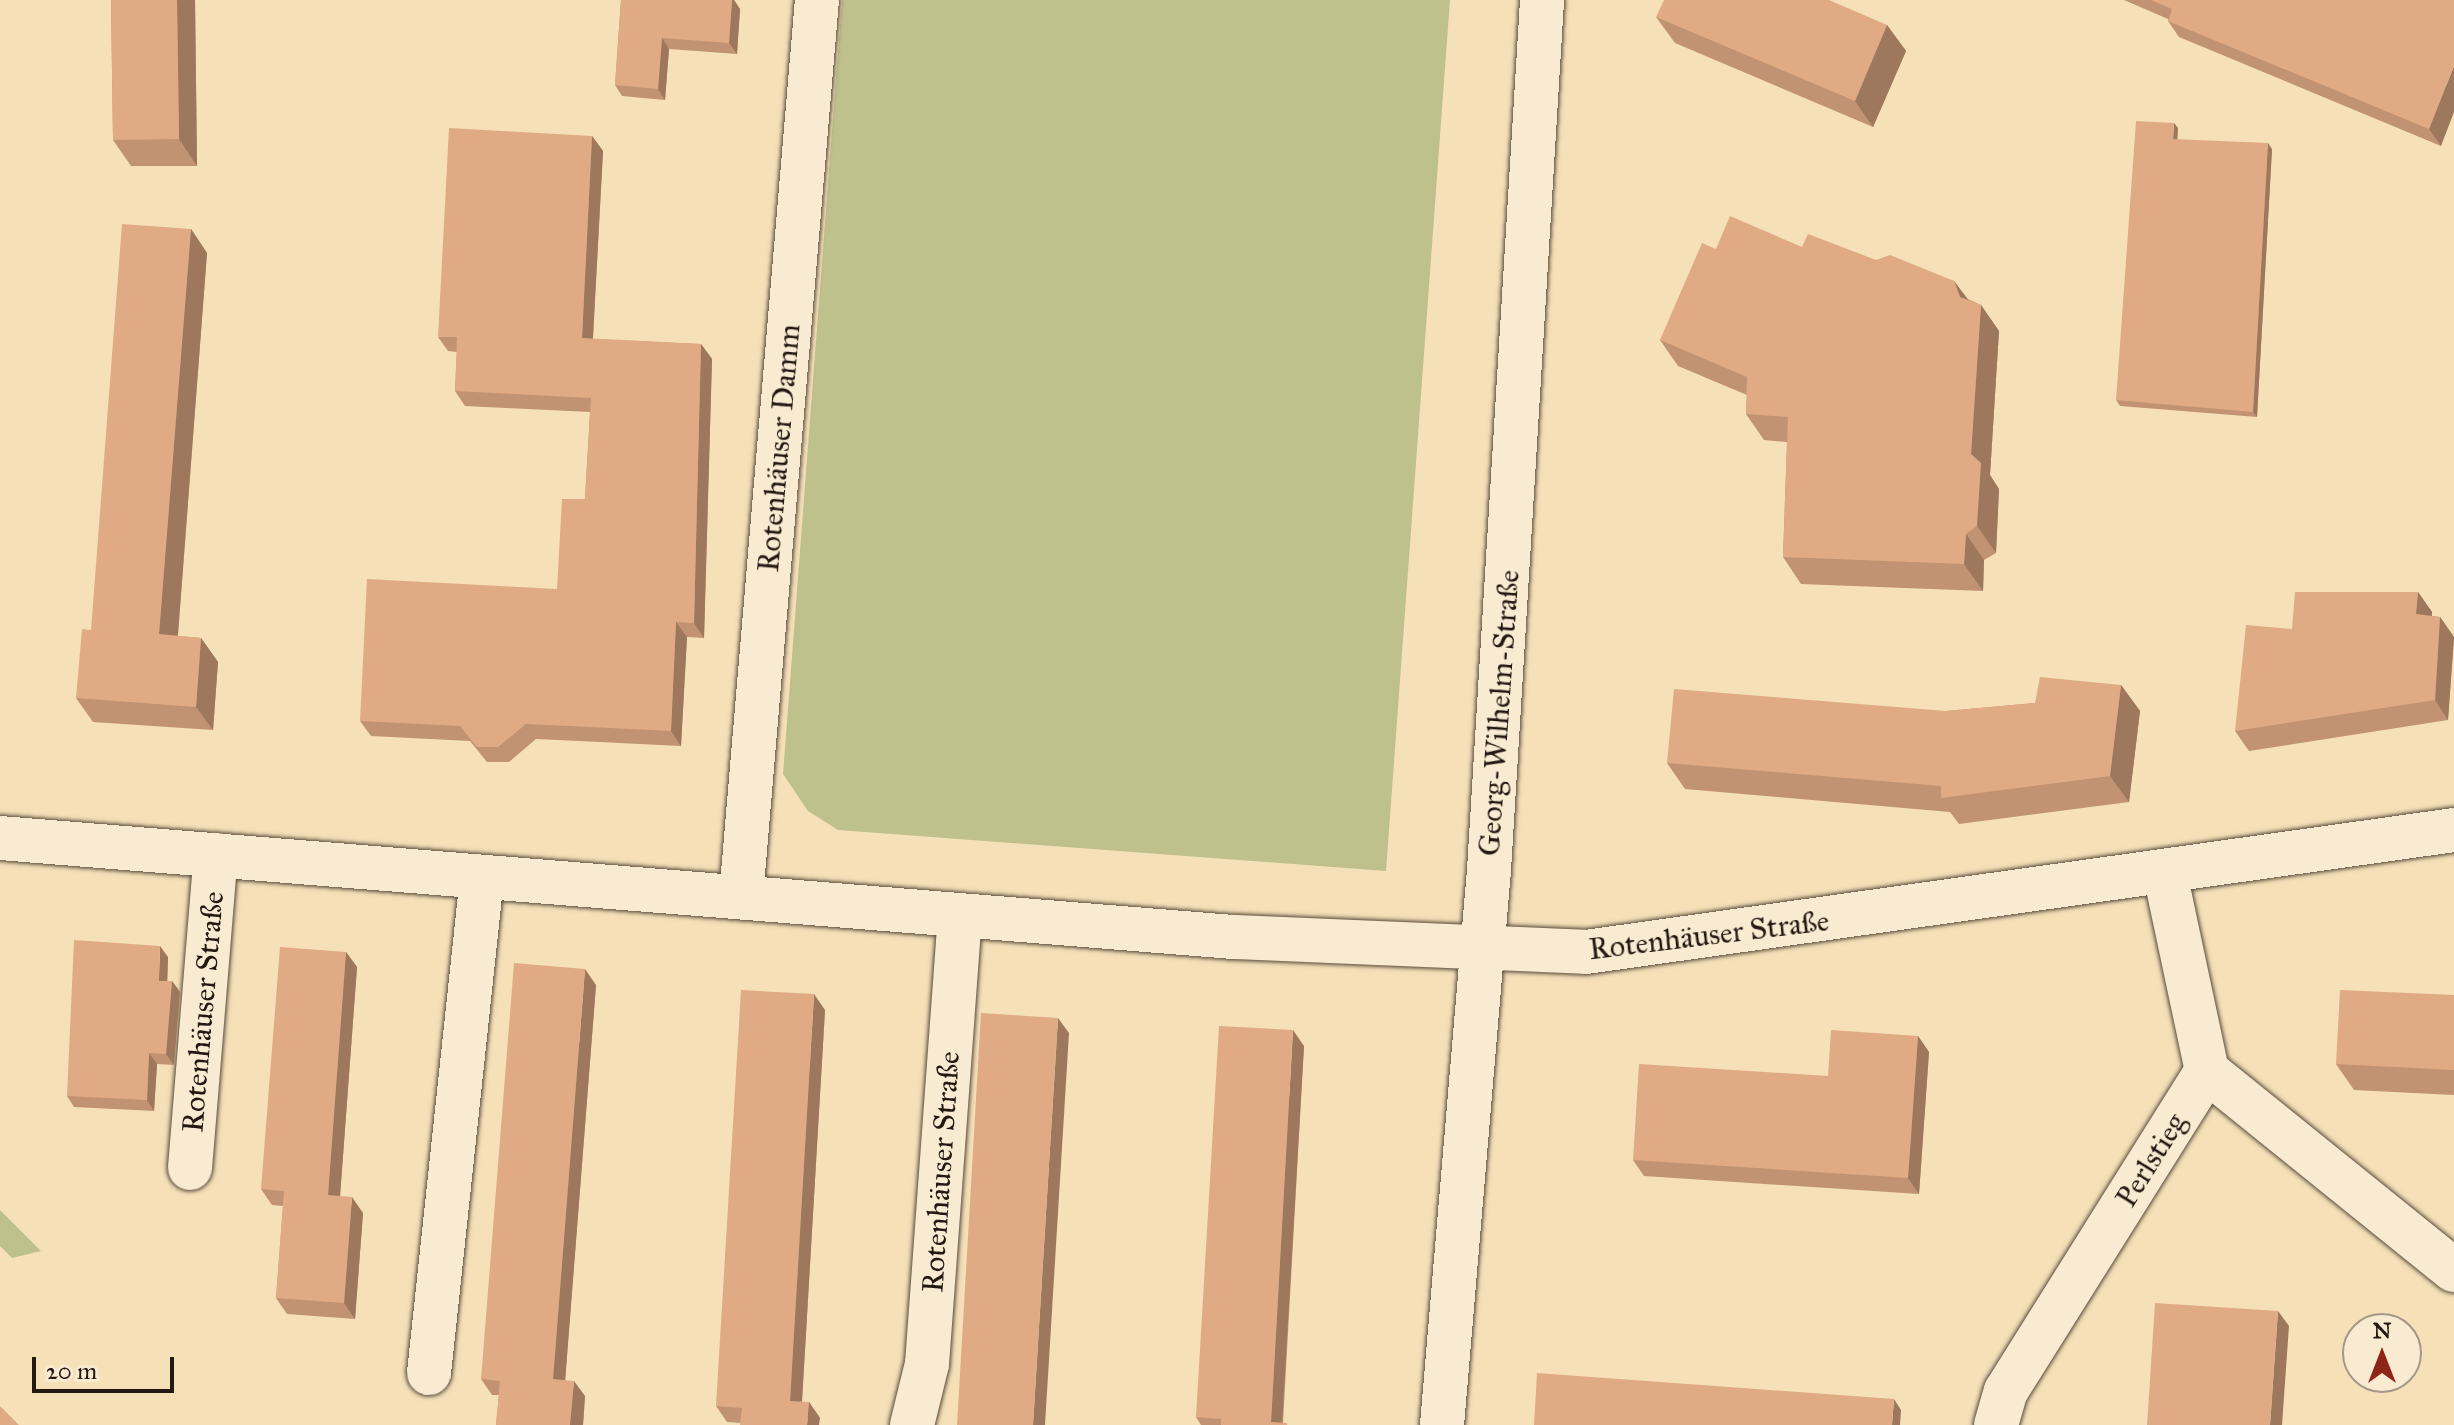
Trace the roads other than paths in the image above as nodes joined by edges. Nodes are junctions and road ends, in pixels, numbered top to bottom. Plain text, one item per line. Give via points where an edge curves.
1 (817, 0) edge
2 (1542, 0) edge
3 (2454, 830) edge
4 (0, 838) edge
5 (216, 855) junction
6 (2165, 874) junction
7 (482, 878) junction
8 (741, 897) junction
9 (960, 916) junction
10 (1483, 951) junction
11 (2207, 1071) junction
12 (190, 1168) dead end
13 (2454, 1270) edge
14 (429, 1373) dead end
15 (912, 1425) edge
16 (1442, 1425) edge
17 (1996, 1425) edge

1 - 8 street, Rotenhäuser Damm
2 - 10 street, Georg-Wilhelm-Straße
3 - 6 street, Rotenhäuser Straße
4 - 5 street, Rotenhäuser Straße
5 - 7 street, Rotenhäuser Straße
5 - 12 street, Rotenhäuser Straße
6 - 10 street, Rotenhäuser Straße via 1586,952
6 - 11 street
7 - 8 street, Rotenhäuser Straße
7 - 14 street
8 - 9 street, Rotenhäuser Straße
9 - 10 street, Rotenhäuser Straße
9 - 15 street, Rotenhäuser Straße via 927,1364
10 - 16 street, Georg-Wilhelm-Straße
11 - 13 street
11 - 17 street, Perlstieg via 2006,1391

